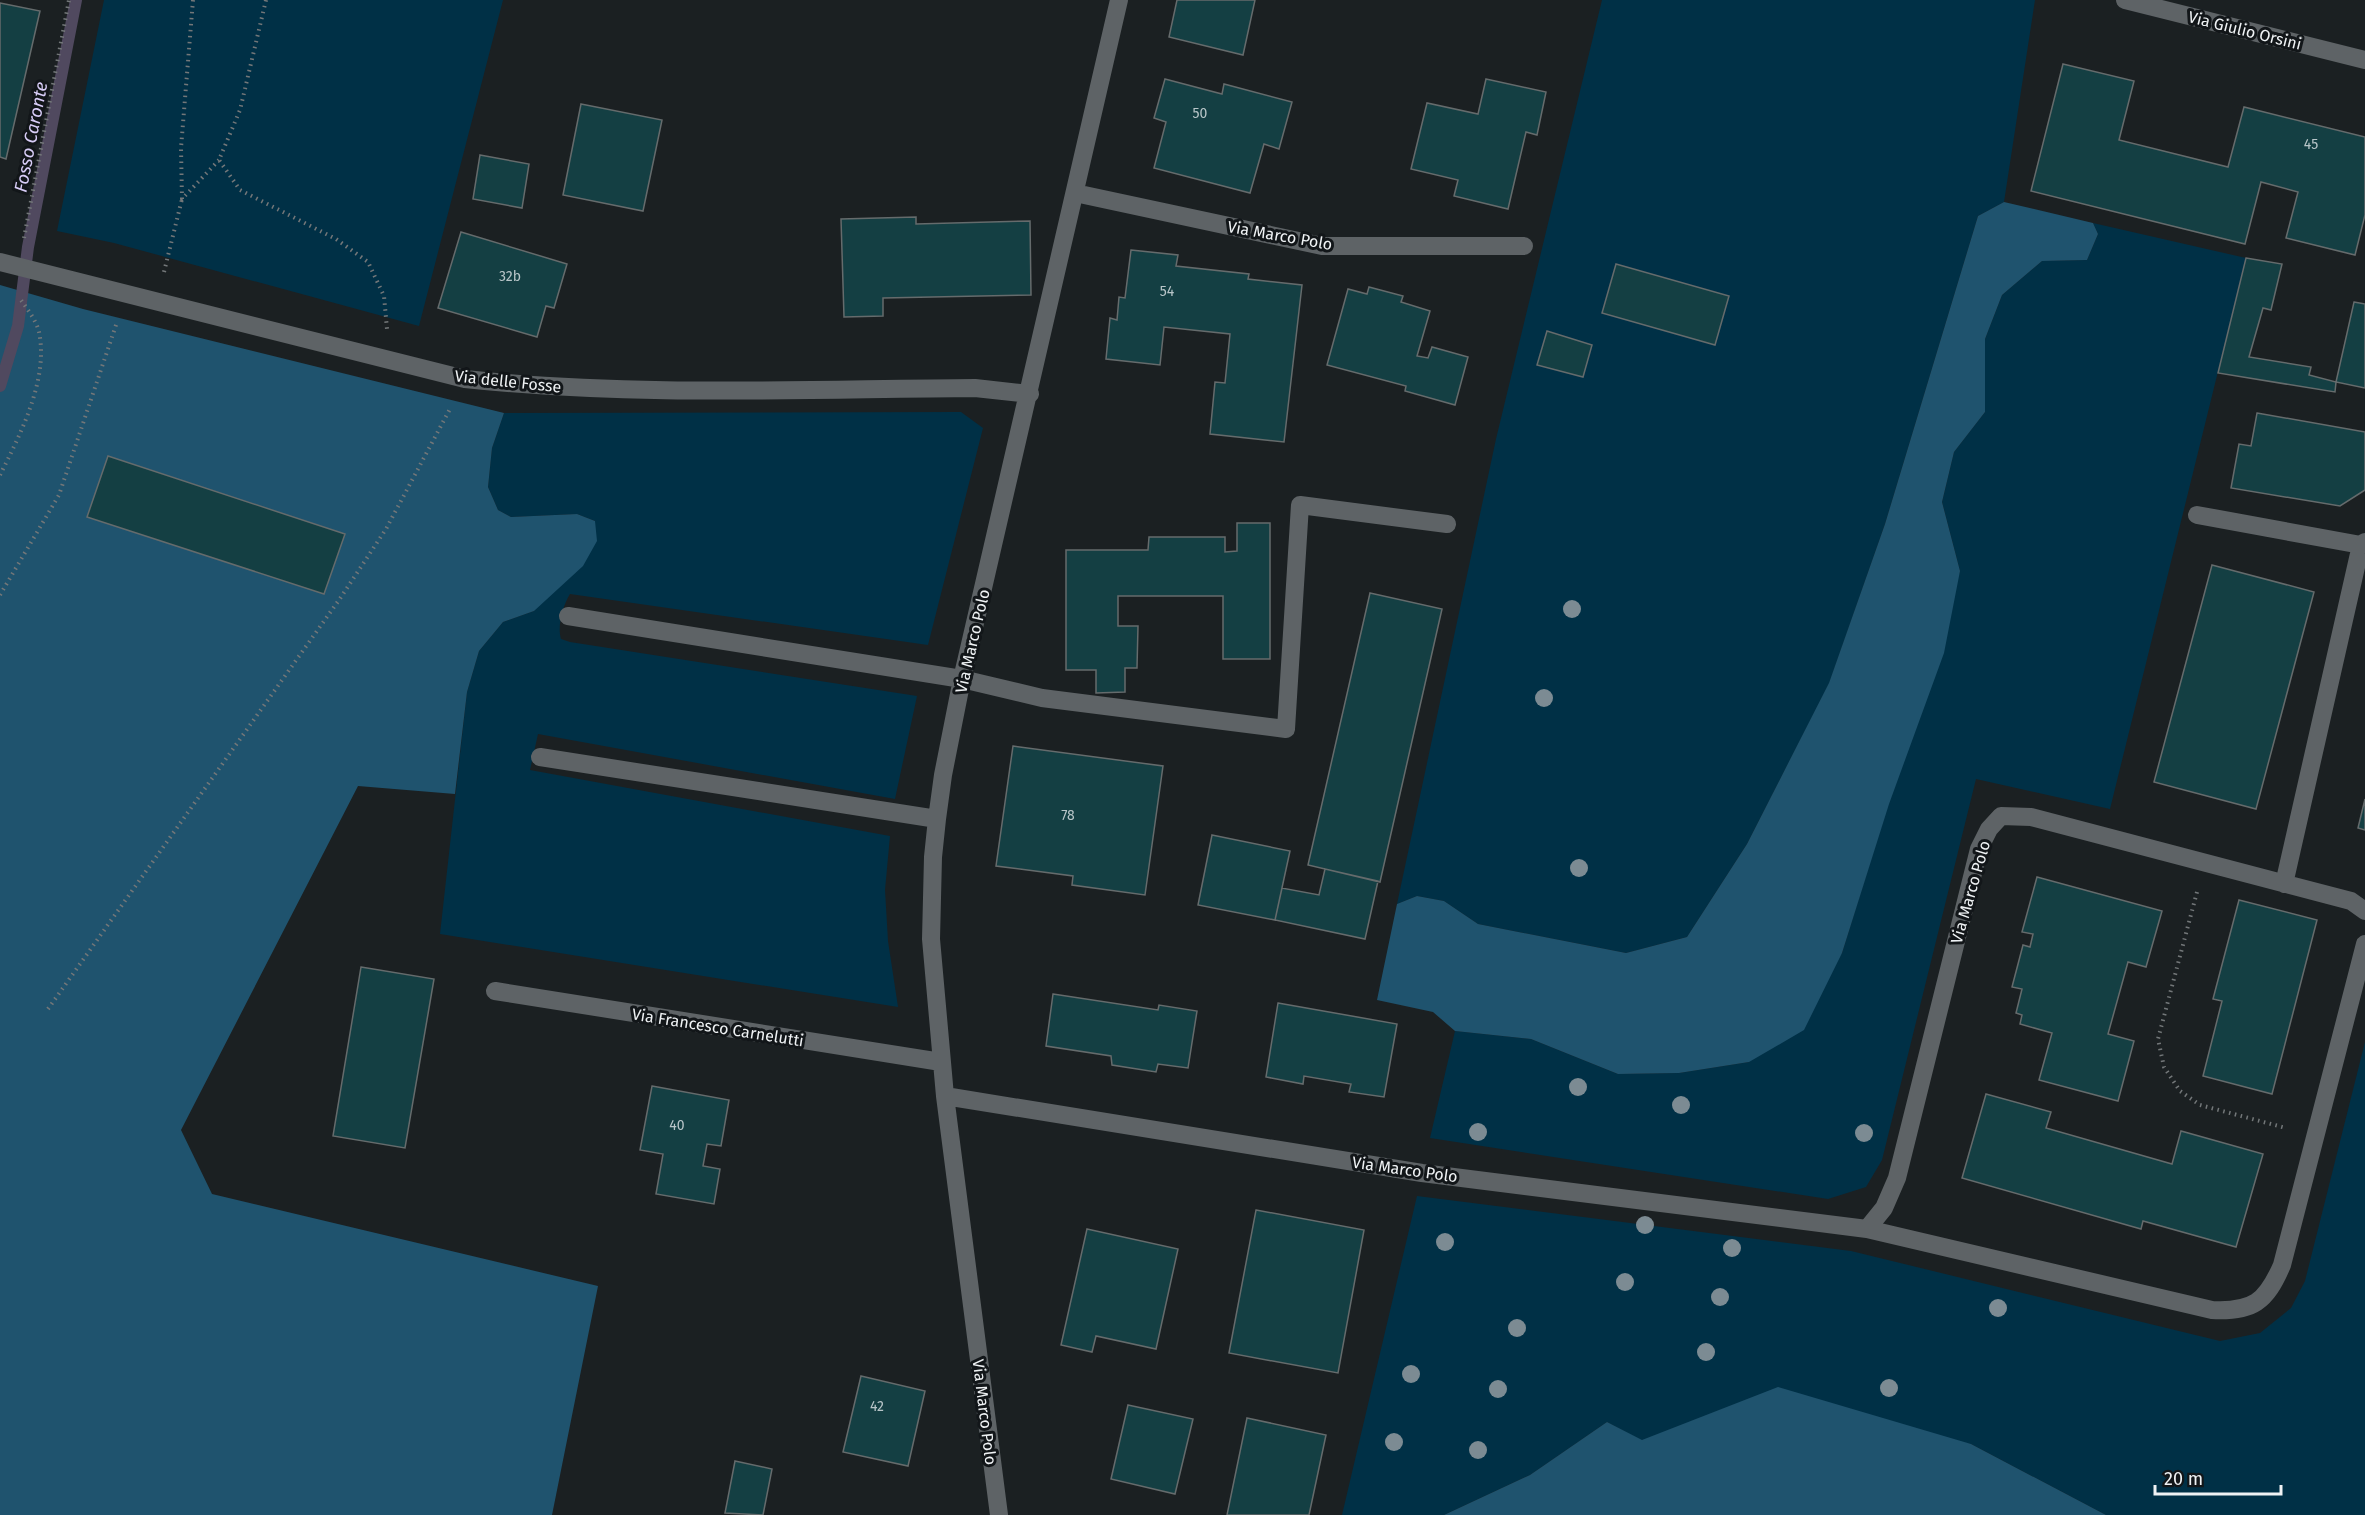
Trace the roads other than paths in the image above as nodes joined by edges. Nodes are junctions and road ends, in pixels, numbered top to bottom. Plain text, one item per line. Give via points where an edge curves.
1 (1119, 0) edge
2 (2125, 0) edge
3 (2365, 60) edge
4 (1076, 193) junction
5 (1524, 246) dead end
6 (0, 262) edge
7 (1030, 394) junction
8 (2197, 515) dead end
9 (1447, 524) dead end
10 (2363, 543) edge
11 (568, 616) dead end
12 (962, 679) junction
13 (540, 757) dead end
14 (937, 819) junction
15 (2284, 884) junction
16 (2365, 911) edge
17 (2365, 944) edge
18 (495, 991) dead end
19 (941, 1062) junction
20 (945, 1096) junction
21 (1867, 1229) junction
22 (999, 1515) edge

1 - 4 street, Via Marco Polo
2 - 3 street, Via Giulio Orsini
4 - 5 street, Via Marco Polo via 1322,246
4 - 7 street, Via Marco Polo
6 - 7 street, Via delle Fosse via 465,379 606,390 975,388
7 - 12 street, Via Marco Polo
8 - 10 street
9 - 12 street via 1300,505 1286,729 1042,698
10 - 15 street
11 - 12 street
12 - 14 street, Via Marco Polo
13 - 14 street
14 - 19 street, Via Marco Polo via 931,939
15 - 16 street, Via Marco Polo via 2351,901
15 - 21 street, Via Marco Polo via 2031,817 2001,816 1979,849 1897,1178 1884,1208
17 - 21 street, Via Marco Polo via 2282,1265 2272,1289 2256,1305 2235,1311 2212,1310
18 - 19 street, Via Francesco Carnelutti
19 - 20 street, Via Marco Polo
20 - 21 street, Via Marco Polo via 1422,1173
20 - 22 street, Via Marco Polo

